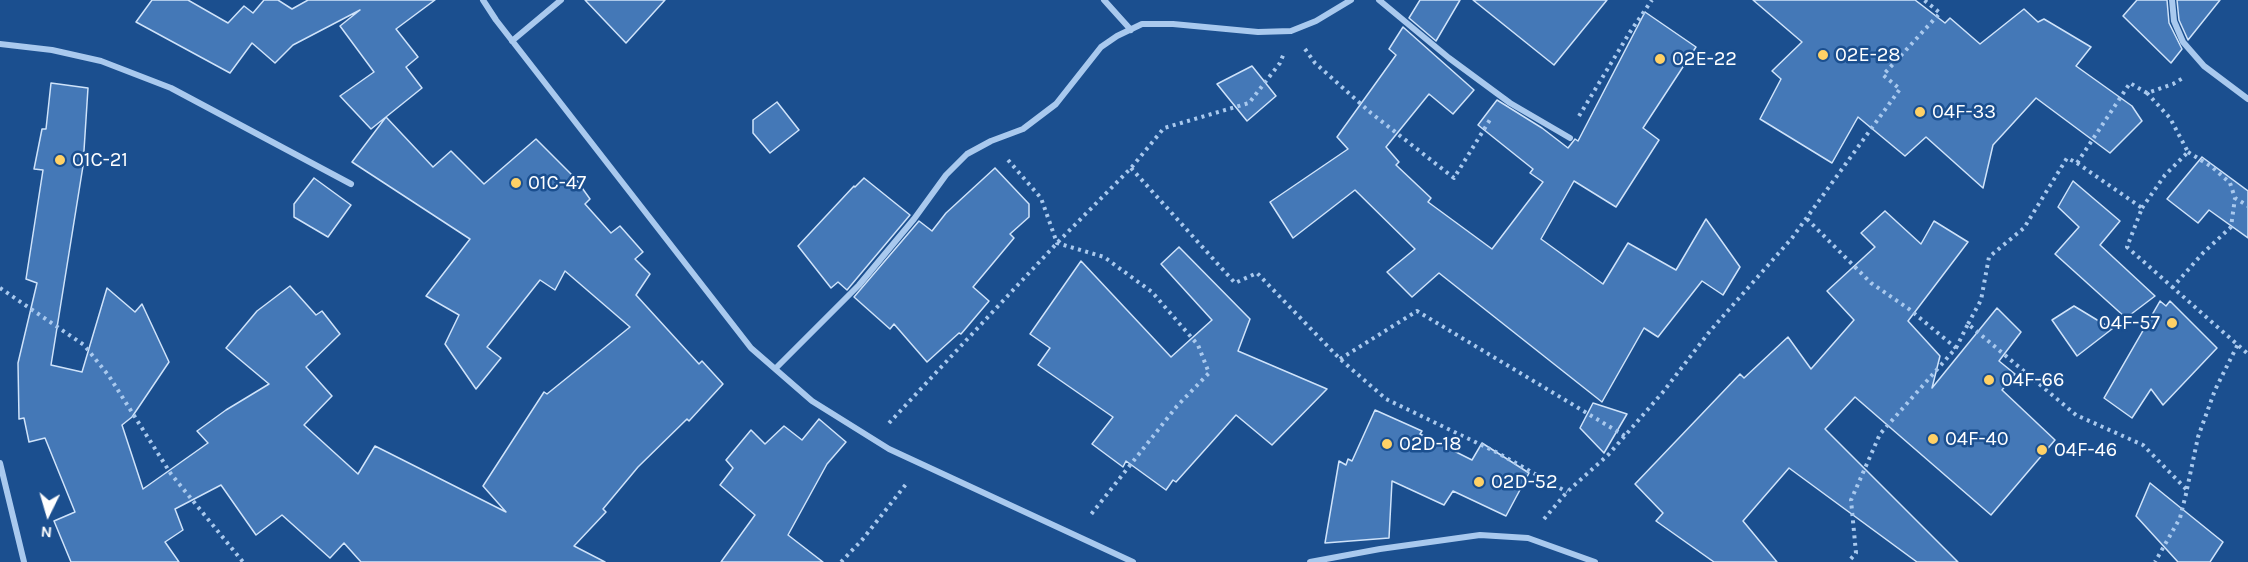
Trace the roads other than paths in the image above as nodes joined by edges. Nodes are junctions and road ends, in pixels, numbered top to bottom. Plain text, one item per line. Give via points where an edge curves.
1 (483, 0) edge
2 (561, 0) edge
3 (1104, 0) edge
4 (1351, 0) edge
5 (1379, 0) edge
6 (2172, 0) edge
7 (1131, 30) junction
8 (512, 41) junction
9 (0, 44) edge
10 (2248, 99) edge
11 (1569, 138) road end
12 (351, 184) dead end
13 (775, 369) junction
14 (0, 463) edge
15 (24, 562) edge
16 (1133, 562) edge
17 (1310, 562) edge
18 (1595, 562) edge

1 - 8 street
2 - 8 street
3 - 7 street
4 - 7 street via 1292,31 1173,24 1142,24
5 - 11 street via 1510,103
6 - 10 street via 2174,21 2183,42 2204,66
7 - 13 street via 1101,47 1056,104 1023,129 967,154 859,285
8 - 13 street via 751,348
9 - 12 street via 52,50 101,62 171,88
13 - 16 street via 812,401 889,449
14 - 15 street
17 - 18 street via 1480,535 1528,538

